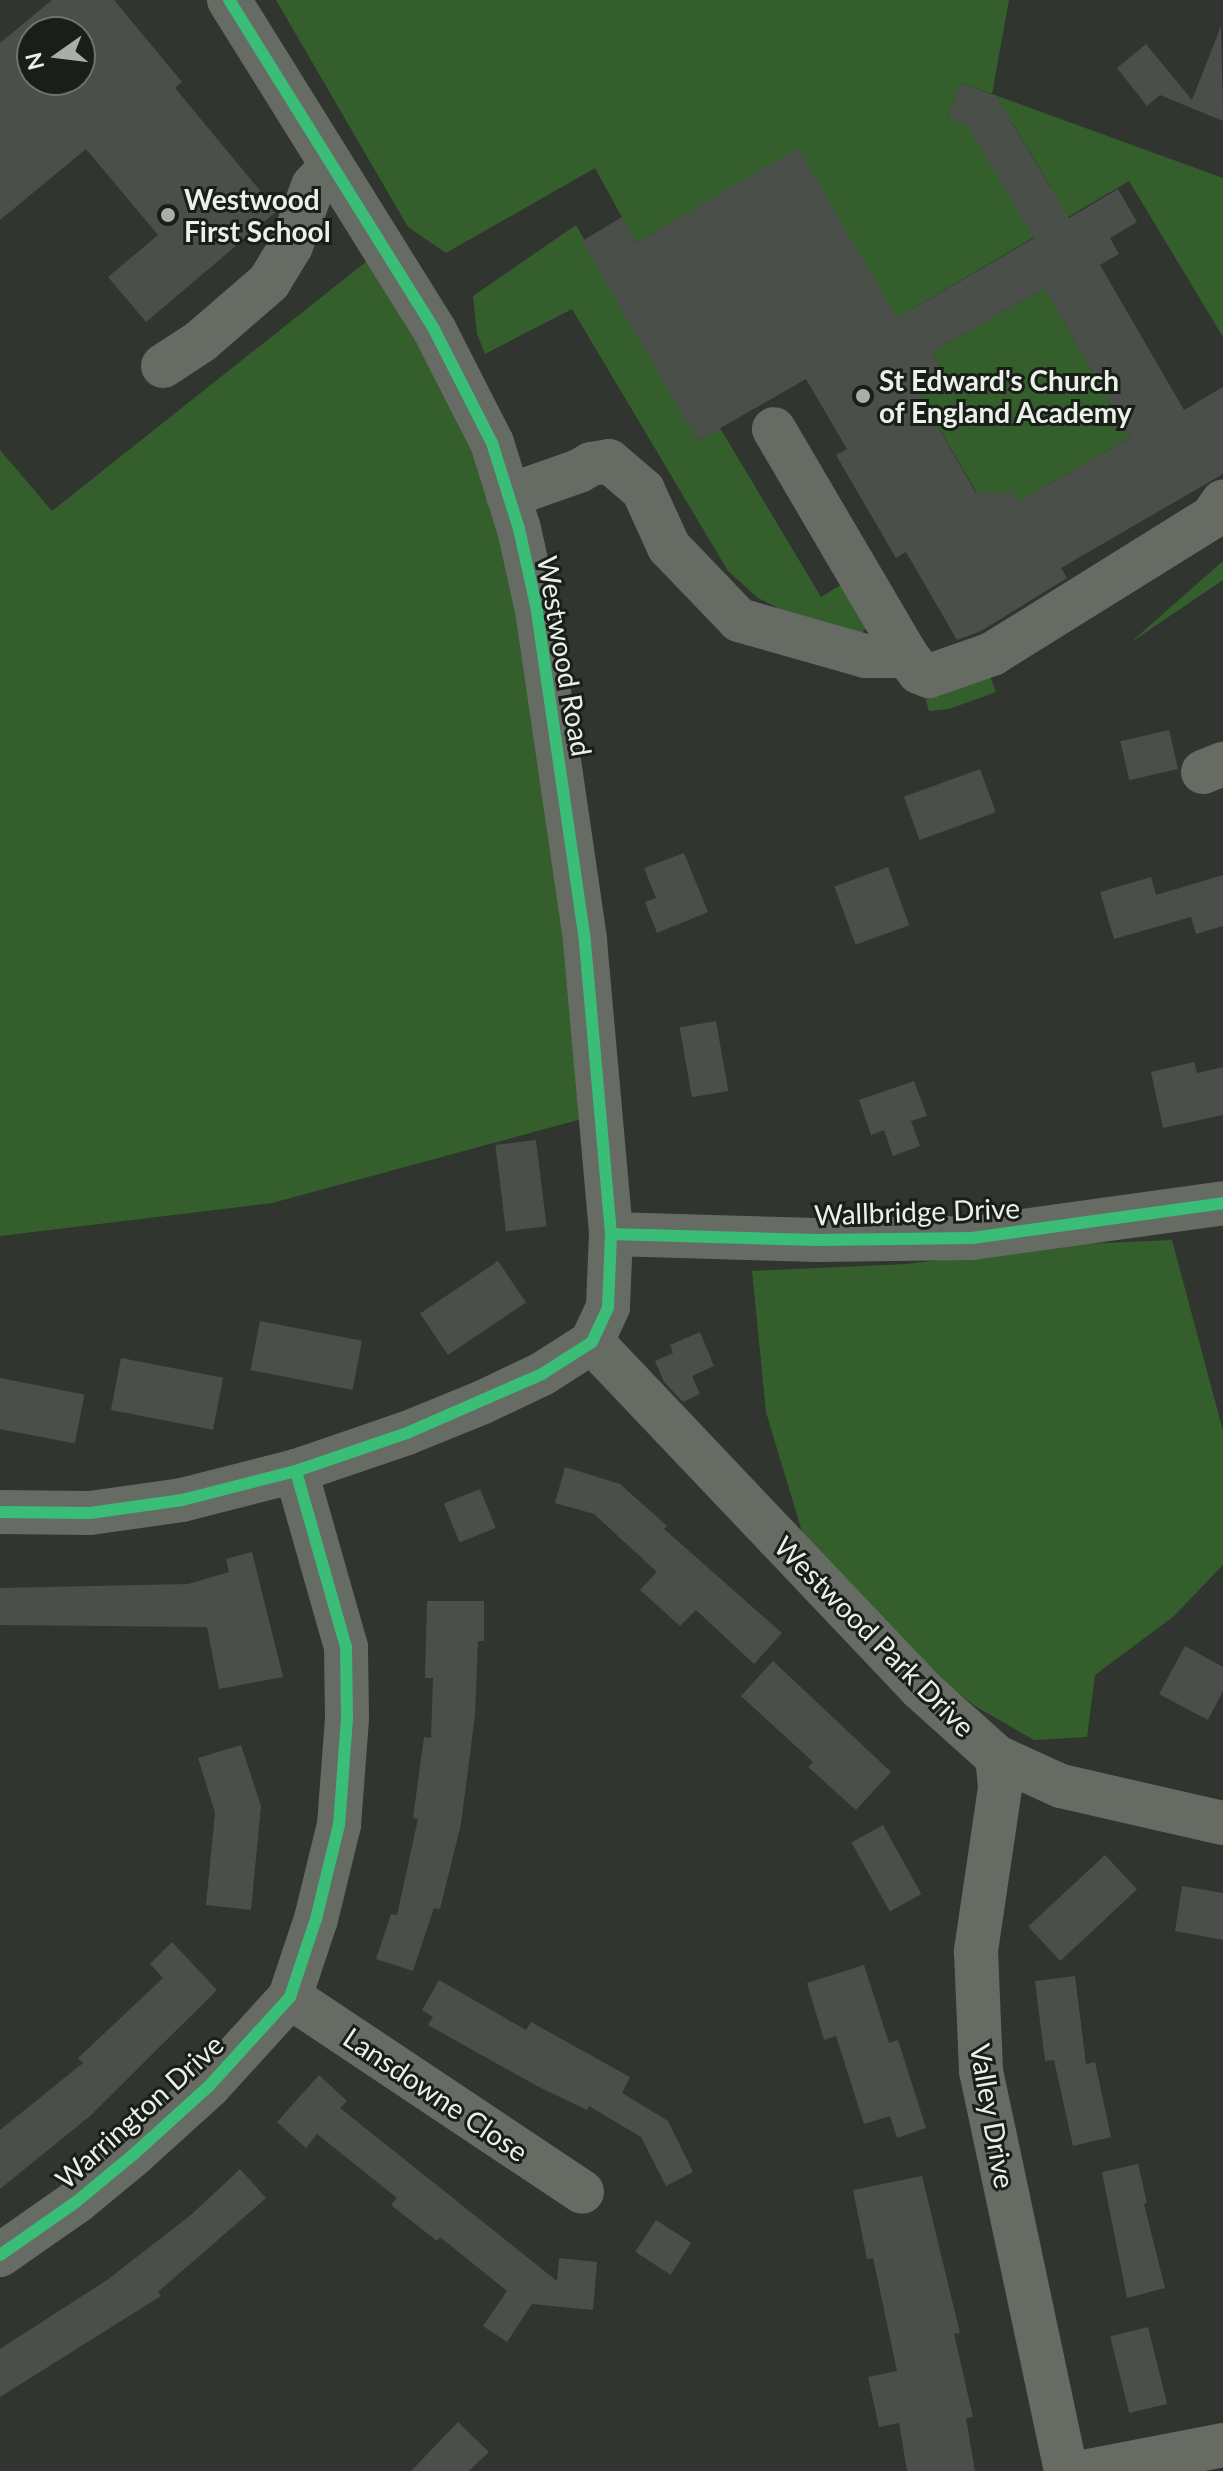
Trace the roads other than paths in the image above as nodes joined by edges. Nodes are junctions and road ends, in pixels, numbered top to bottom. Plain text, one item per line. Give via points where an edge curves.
1 (229, 0) edge
2 (331, 166) junction
3 (163, 366) dead end
4 (774, 429) dead end
5 (508, 496) junction
6 (1223, 501) edge
7 (907, 656) junction
8 (1223, 1203) edge
9 (611, 1234) junction
10 (592, 1342) junction
11 (296, 1471) junction
12 (0, 1512) edge
13 (997, 1757) junction
14 (1223, 1823) edge
15 (290, 1997) junction
16 (582, 2192) dead end
17 (0, 2255) edge
18 (1223, 2445) edge
19 (1066, 2471) edge
20 (1088, 2471) edge

1 - 2 street, Westwood Road
2 - 3 street via 313,186 291,246 269,282 201,341
2 - 5 street, Westwood Road via 434,329 492,443
4 - 7 street
5 - 7 street via 609,461 643,490 669,547 739,620 865,656
5 - 9 street, Westwood Road via 537,610 585,941
6 - 7 street via 1212,517 992,654 929,676
8 - 9 street, Wallbridge Drive via 972,1238
9 - 10 street, Westwood Road via 608,1307
10 - 11 street via 483,1402
10 - 13 street, Westwood Park Drive via 920,1688
11 - 12 street via 182,1500 90,1513
11 - 15 street, Warrington Drive via 346,1647 347,1718 339,1825
13 - 14 street, Westwood Park Drive via 1061,1786
13 - 19 street, Valley Drive via 1000,1788 976,1951 981,2071
15 - 16 street, Lansdowne Close
15 - 17 street, Warrington Drive via 209,2086 134,2154
18 - 20 street

